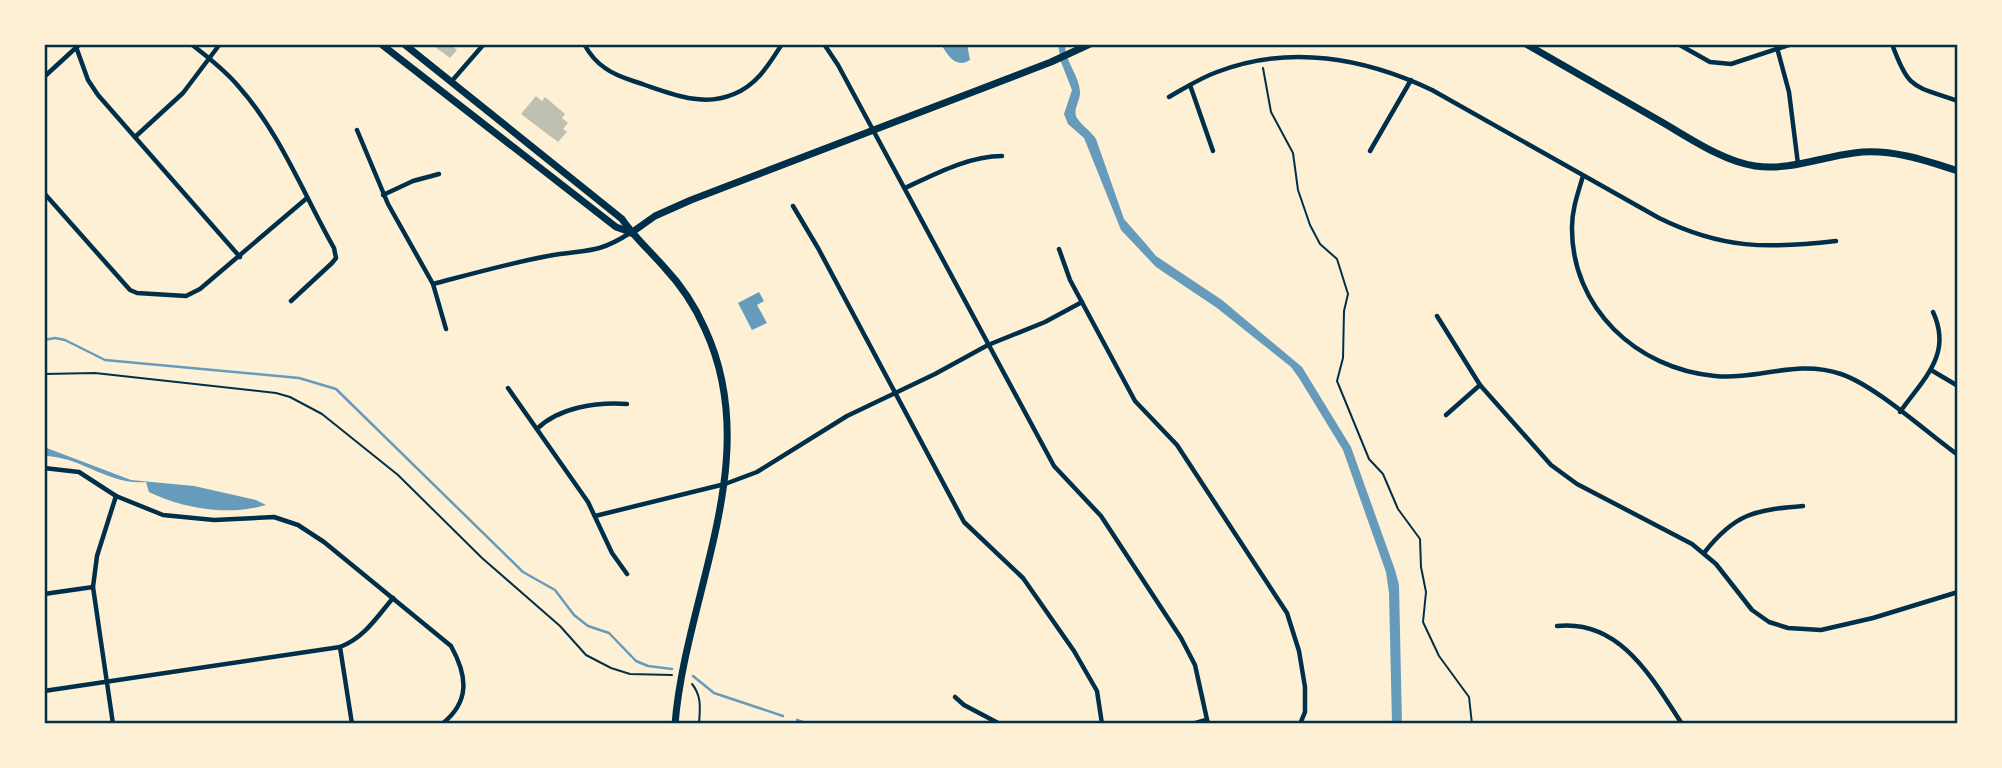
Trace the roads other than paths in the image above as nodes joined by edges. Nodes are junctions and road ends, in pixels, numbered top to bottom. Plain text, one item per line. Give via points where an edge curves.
1 (191, 44) edge
2 (220, 44) edge
3 (381, 44) edge
4 (404, 44) edge
5 (484, 44) edge
6 (584, 44) edge
7 (782, 44) edge
8 (824, 44) edge
9 (1090, 44) edge
10 (1526, 44) edge
11 (1678, 44) edge
12 (1792, 44) edge
13 (1892, 44) edge
14 (77, 45) edge
15 (1777, 46) edge
16 (209, 58) junction
17 (44, 77) edge
18 (1411, 80) junction
19 (451, 82) junction
20 (1190, 85) junction
21 (1169, 97) dead end
22 (1958, 101) edge
23 (872, 129) junction
24 (357, 130) dead end
25 (135, 137) junction
26 (1213, 151) dead end
27 (1370, 151) dead end
28 (1002, 156) dead end
29 (1798, 164) junction
30 (1958, 171) edge
31 (439, 174) dead end
32 (1583, 176) junction
33 (905, 188) junction
34 (44, 193) edge
35 (383, 195) junction
36 (307, 198) junction
37 (793, 206) dead end
38 (631, 233) junction
39 (1836, 241) dead end
40 (1059, 248) dead end
41 (240, 257) junction
42 (433, 284) junction
43 (291, 301) dead end
44 (1082, 302) junction
45 (1933, 312) dead end
46 (1437, 316) dead end
47 (446, 329) dead end
48 (988, 345) junction
49 (1931, 370) junction
50 (1480, 385) junction
51 (1958, 386) edge
52 (508, 388) dead end
53 (896, 393) junction
54 (627, 404) dead end
55 (1900, 412) junction
56 (1446, 415) dead end
57 (537, 429) junction
58 (1958, 455) edge
59 (44, 468) edge
60 (725, 484) junction
61 (116, 495) junction
62 (1803, 506) dead end
63 (595, 516) junction
64 (1704, 553) junction
65 (627, 574) dead end
66 (93, 587) junction
67 (1958, 592) edge
68 (44, 594) edge
69 (393, 598) junction
70 (1557, 626) dead end
71 (340, 647) junction
72 (107, 681) junction
73 (44, 691) edge
74 (955, 697) dead end
75 (1207, 722) edge
76 (113, 724) edge
77 (352, 724) edge
78 (442, 724) edge
79 (675, 724) edge
80 (1000, 724) edge
81 (1102, 724) edge
82 (1192, 724) edge
83 (1300, 724) edge
84 (1682, 724) edge

1 - 16 street
2 - 16 street
3 - 38 main road via 616,227
4 - 19 main road
5 - 19 street
6 - 7 street via 595,60 615,75 683,97 710,100 747,87
8 - 23 street
9 - 23 main road
10 - 29 main road via 1730,158 1755,166
11 - 15 street via 1710,62 1731,64
12 - 15 street
13 - 22 street via 1909,82
14 - 17 street
14 - 25 street via 93,88
15 - 29 street via 1789,92
16 - 25 street via 183,93
16 - 36 street via 248,97
18 - 20 street via 1373,66 1287,57 1220,71
18 - 27 street
18 - 32 street
19 - 38 main road via 622,219
20 - 21 street
20 - 26 street
23 - 33 street
23 - 38 main road via 691,200
24 - 35 street
25 - 41 street
28 - 33 street via 960,165
29 - 30 main road via 1869,152 1900,155
31 - 35 street
32 - 39 street via 1676,226 1712,239 1776,247
32 - 55 street via 1572,226 1577,270 1601,317 1629,343 1664,363 1714,376 1749,376 1800,367 1829,371 1853,380
33 - 48 street
34 - 41 street via 124,285 137,293 192,294
35 - 42 street
36 - 41 street
36 - 43 street via 336,258
37 - 53 street
38 - 42 street via 611,246
38 - 60 main road via 680,286 706,330 720,373 728,423
40 - 44 street
42 - 47 street
44 - 48 street
44 - 83 street via 1135,401 1177,445 1287,612 1305,687
45 - 49 street via 1941,346
46 - 50 street
48 - 53 street
48 - 75 street via 1054,466 1101,516 1181,638 1195,665
49 - 51 street
49 - 55 street
50 - 56 street
50 - 64 street via 1560,472
52 - 57 street
53 - 60 street via 847,416 757,472
53 - 81 street via 964,522 1023,578 1092,680
54 - 57 street via 575,409
55 - 58 street
57 - 63 street
59 - 61 street via 79,472
60 - 63 street
60 - 79 main road
61 - 66 street via 97,556
61 - 69 street via 163,515 214,520 274,517 298,525
62 - 64 street via 1765,509 1742,517
63 - 65 street
64 - 67 street via 1752,610 1788,628 1821,630
66 - 68 street
66 - 72 street
69 - 71 street via 364,633
69 - 78 street via 451,646 461,664 465,679 461,698
70 - 84 street via 1581,624 1613,639 1651,679
71 - 72 street
71 - 77 street
72 - 73 street
72 - 76 street
74 - 80 street
75 - 82 street

